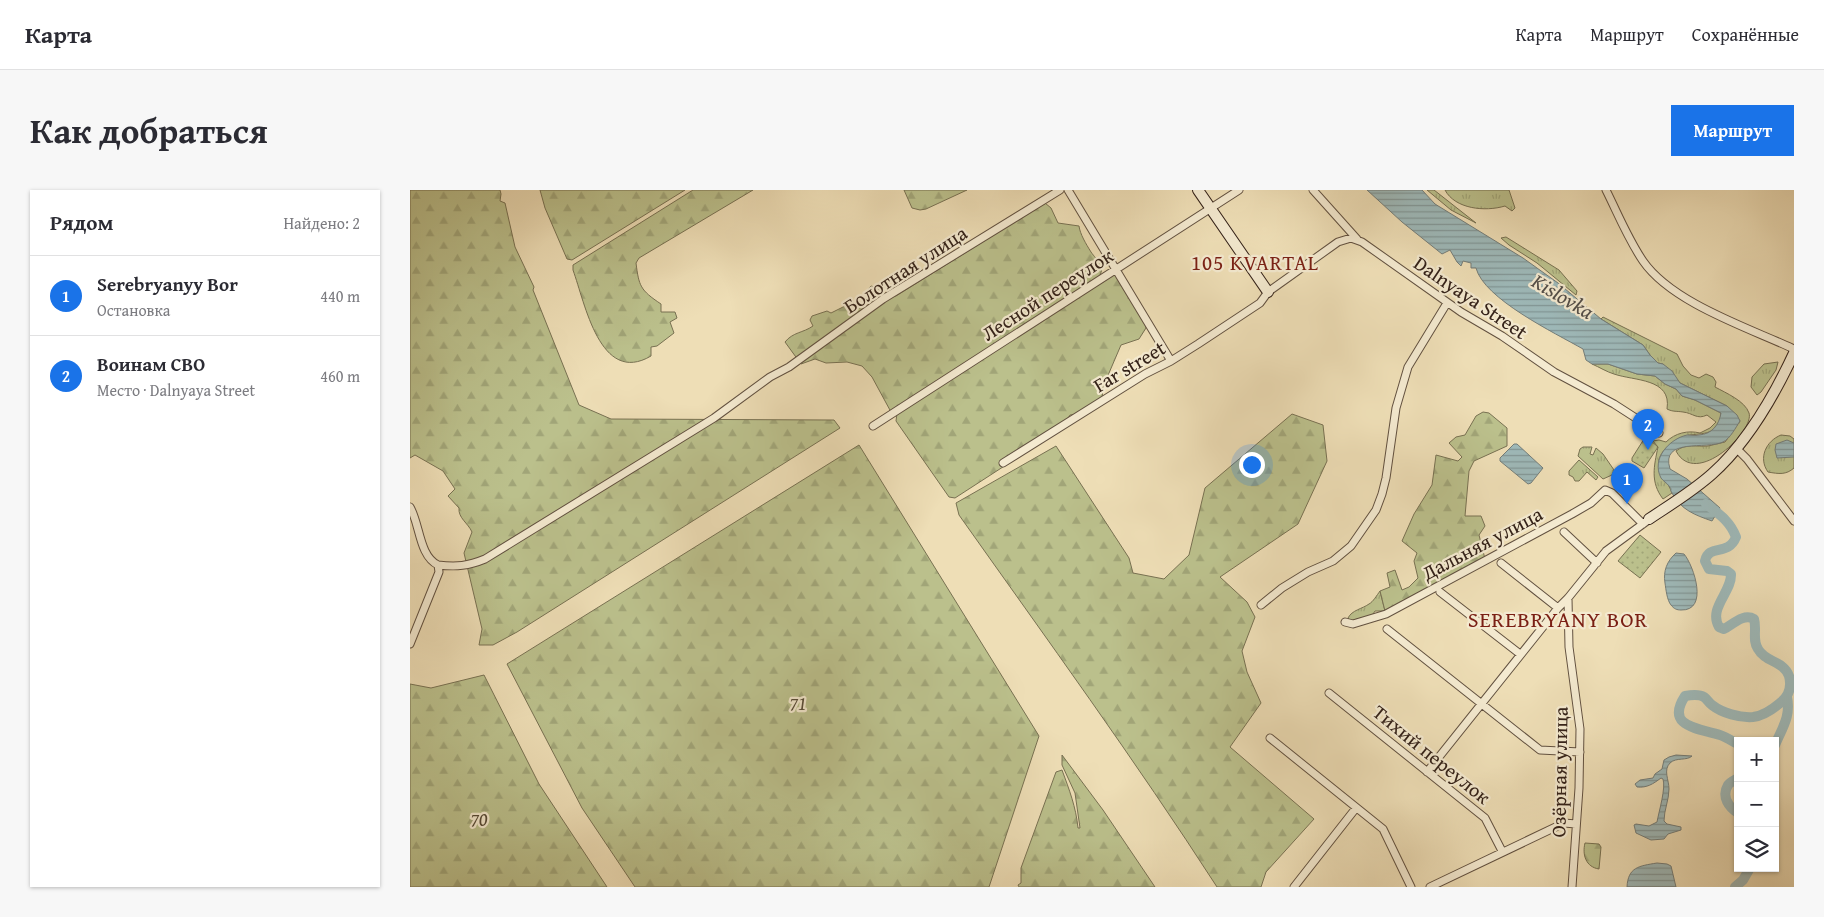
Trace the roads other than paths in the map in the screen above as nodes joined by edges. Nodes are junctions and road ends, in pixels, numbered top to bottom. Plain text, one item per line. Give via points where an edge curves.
1 (1060, 190) edge
2 (1068, 190) edge
3 (1198, 190) edge
4 (1239, 190) edge
5 (1313, 190) edge
6 (1606, 190) edge
7 (1210, 208) junction
8 (1356, 239) junction
9 (1115, 269) junction
10 (1268, 292) junction
11 (1447, 303) junction
12 (1794, 351) edge
13 (1171, 361) junction
14 (873, 426) dead end
15 (1659, 433) dead end
16 (1736, 448) junction
17 (1003, 463) dead end
18 (410, 507) edge
19 (1794, 521) edge
20 (1646, 522) junction
21 (1564, 532) dead end
22 (1501, 563) dead end
23 (1597, 563) junction
24 (438, 565) junction
25 (1440, 592) dead end
26 (1568, 598) junction
27 (1261, 605) dead end
28 (1558, 608) junction
29 (1345, 622) dead end
30 (1387, 629) dead end
31 (410, 644) edge
32 (1520, 654) junction
33 (1328, 693) dead end
34 (1482, 704) junction
35 (1270, 738) dead end
36 (1580, 752) junction
37 (1427, 772) junction
38 (1356, 808) junction
39 (1576, 824) junction
40 (1502, 852) junction
41 (1294, 887) edge
42 (1411, 887) edge
43 (1430, 887) edge
44 (1572, 887) edge

1 - 24 street, Болотная улица via 883,299 714,418 485,559 472,565
2 - 9 street
3 - 7 street
4 - 7 street, Лесной переулок
5 - 8 street
6 - 12 street via 1644,262 1667,285 1693,302
7 - 9 street, Лесной переулок
7 - 10 street
8 - 10 street via 1338,242
8 - 11 street, Dalnyaya Street
9 - 13 street
9 - 14 street, Лесной переулок
10 - 13 street, Far street via 1260,303
11 - 15 street, Dalnyaya Street via 1554,372
11 - 27 street via 1406,374 1396,408 1386,478 1376,510 1351,546 1333,561 1308,572
12 - 16 street via 1768,402
13 - 17 street, Far street
16 - 19 street
16 - 20 street via 1705,479
18 - 24 street via 427,556
20 - 23 street via 1614,544
20 - 29 street, Дальняя улица via 1610,491 1602,491 1591,503 1572,514 1386,614 1353,624
21 - 23 street
22 - 28 street
23 - 26 street
24 - 31 street via 436,581
25 - 32 street
26 - 28 street
26 - 36 street, Озёрная улица via 1569,647
28 - 32 street
30 - 34 street
32 - 34 street
33 - 37 street, Тихий переулок
34 - 36 street via 1540,750
34 - 37 street
35 - 38 street
36 - 39 street, Озёрная улица
37 - 40 street, Тихий переулок via 1485,818
38 - 41 street
38 - 42 street via 1384,829
39 - 40 street via 1564,823
39 - 44 street, Озёрная улица
40 - 43 street

